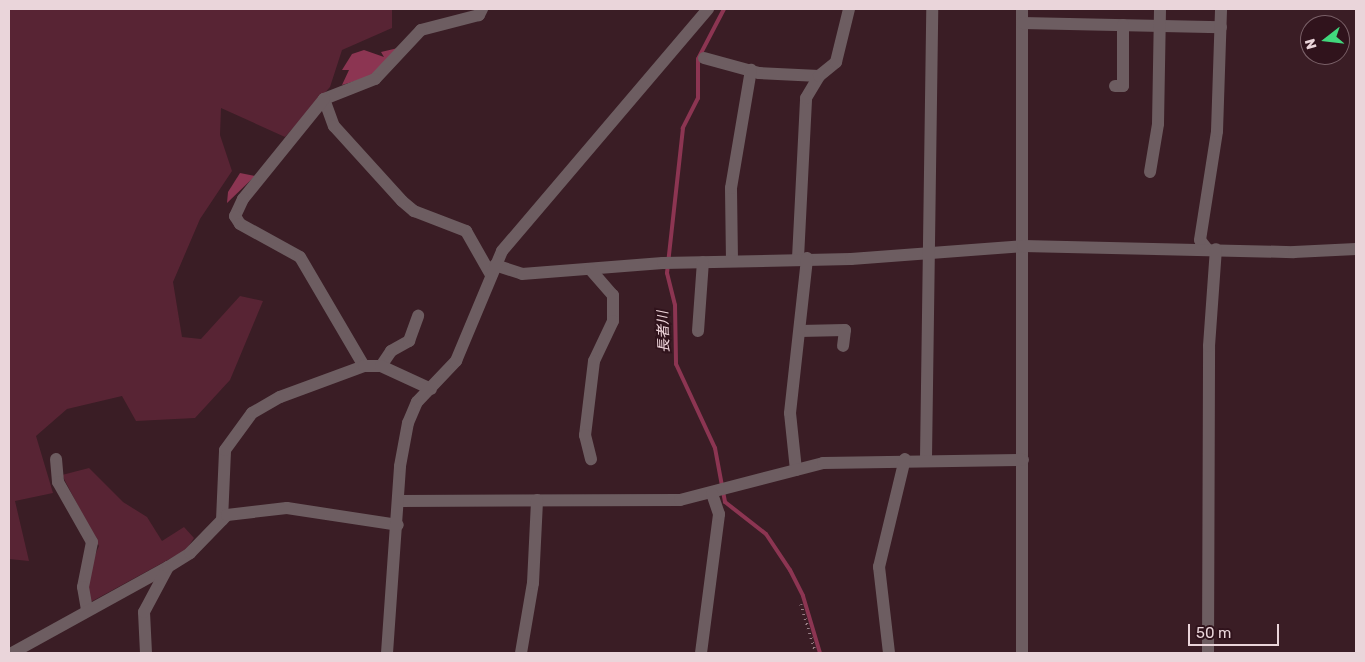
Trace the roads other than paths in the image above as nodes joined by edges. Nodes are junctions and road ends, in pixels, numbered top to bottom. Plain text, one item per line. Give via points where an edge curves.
1 (482, 9) edge
2 (708, 9) edge
3 (849, 9) edge
4 (932, 9) edge
5 (1022, 9) edge
6 (1160, 9) edge
7 (1221, 9) edge
8 (1022, 23) junction
9 (1123, 25) junction
10 (1161, 26) junction
11 (1221, 27) junction
12 (704, 58) dead end
13 (751, 70) junction
14 (819, 76) junction
15 (1115, 86) dead end
16 (324, 99) junction
17 (1150, 172) dead end
18 (1023, 246) junction
19 (1356, 248) edge
20 (1212, 249) junction
21 (927, 253) junction
22 (802, 258) junction
23 (732, 261) junction
24 (703, 262) junction
25 (590, 269) junction
26 (493, 270) junction
27 (418, 316) dead end
28 (698, 331) dead end
29 (800, 331) junction
30 (843, 346) dead end
31 (364, 366) junction
32 (381, 366) junction
33 (431, 389) junction
34 (926, 458) junction
35 (56, 459) dead end
36 (591, 459) dead end
37 (905, 459) junction
38 (1023, 460) junction
39 (796, 470) junction
40 (718, 493) junction
41 (399, 500) junction
42 (537, 500) junction
43 (222, 520) junction
44 (398, 524) junction
45 (168, 567) junction
46 (86, 610) junction
47 (12, 653) edge
48 (146, 653) edge
49 (387, 653) edge
50 (521, 653) edge
51 (701, 653) edge
52 (889, 653) edge
53 (1022, 653) edge
54 (1208, 653) edge

1 - 16 street via 479,15 421,30 375,79
2 - 26 street via 652,79 544,197
3 - 14 street via 836,62
4 - 21 street
5 - 8 street
6 - 10 street
7 - 11 street
8 - 9 street
8 - 18 street
9 - 10 street
9 - 15 street via 1123,86
10 - 11 street
10 - 17 street via 1158,124
11 - 20 street via 1217,131 1200,240
12 - 13 street
13 - 14 street
13 - 23 street via 730,188
14 - 22 street via 806,98
16 - 26 street via 334,126 402,201 414,211 466,231
16 - 31 street via 243,199 235,216 240,224 300,257
18 - 20 street
18 - 21 street
18 - 38 street
19 - 20 street
20 - 54 street
21 - 22 street
21 - 34 street
22 - 23 street
22 - 29 street
23 - 24 street
24 - 25 street
24 - 28 street
25 - 26 street via 522,274
25 - 36 street via 613,295 613,321 594,361 585,435
26 - 33 street via 468,339 456,361
27 - 32 street via 409,341 391,351
29 - 30 street via 845,330
29 - 39 street via 790,413
31 - 32 street
31 - 43 street via 280,398 252,413 235,431 225,450
32 - 33 street
33 - 41 street via 417,402 408,423
34 - 37 street
34 - 38 street
35 - 46 street via 58,482 92,542 83,586
37 - 39 street via 849,460
37 - 52 street via 879,567
38 - 53 street
39 - 40 street
40 - 42 street via 680,500
40 - 51 street via 719,514
41 - 42 street
41 - 44 street
42 - 50 street via 533,583
43 - 44 street via 259,508 287,508
43 - 45 street via 190,554
44 - 49 street
45 - 46 street
45 - 48 street via 144,612
46 - 47 street

